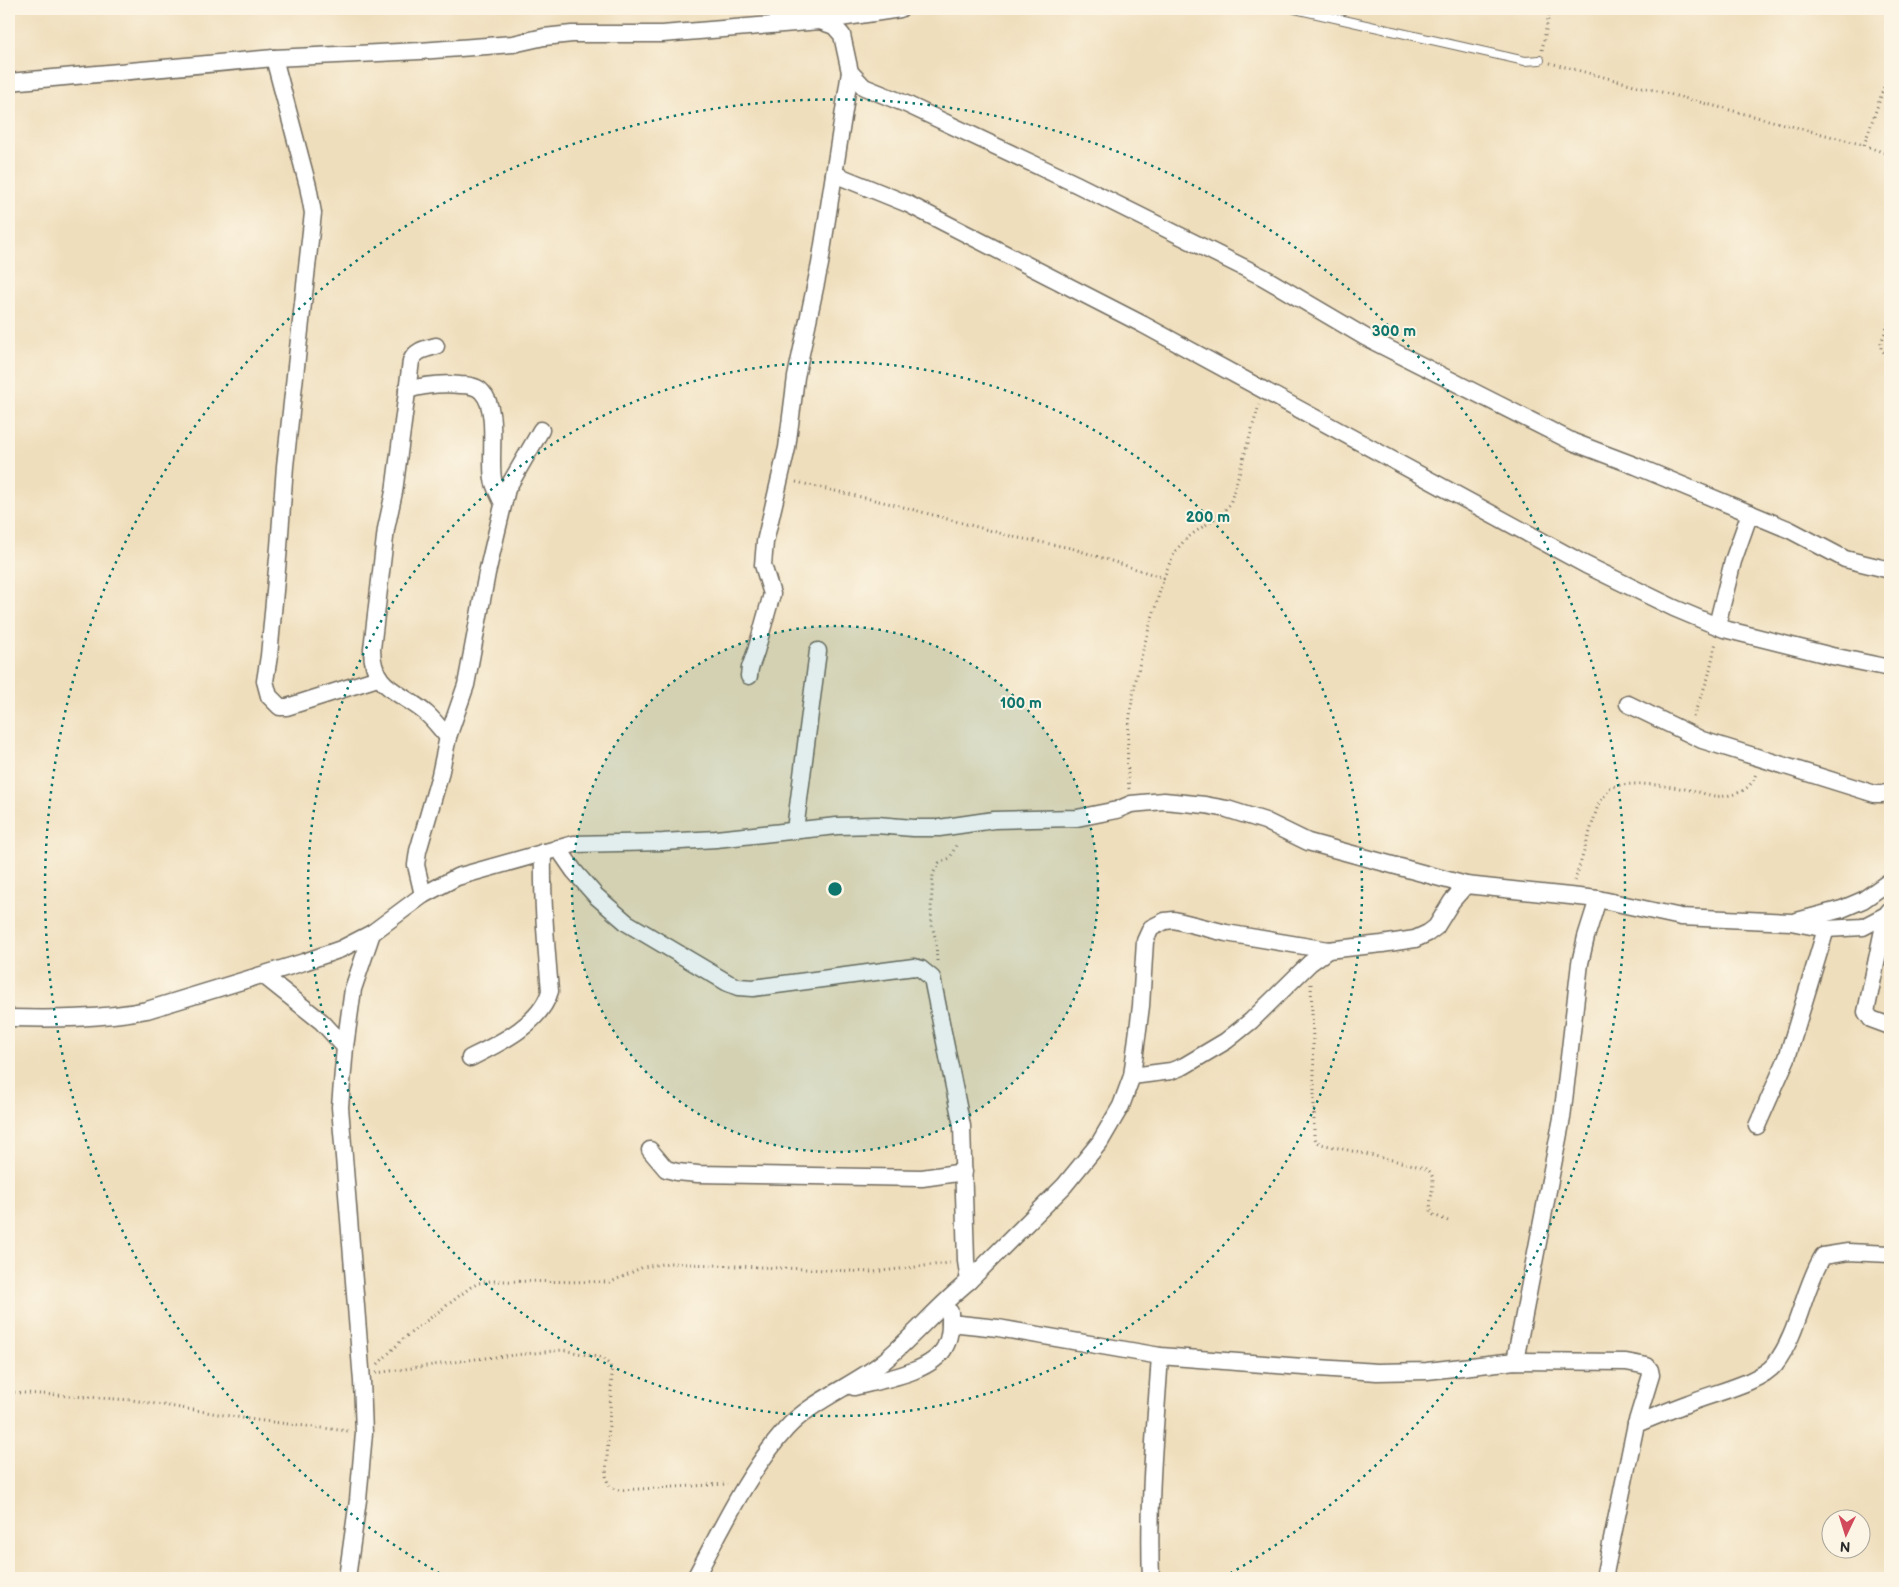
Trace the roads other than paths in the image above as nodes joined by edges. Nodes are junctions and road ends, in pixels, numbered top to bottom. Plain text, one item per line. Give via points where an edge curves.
1 (900, 9) edge
2 (1295, 9) edge
3 (820, 21) junction
4 (274, 58) junction
5 (1540, 60) road end
6 (850, 72) junction
7 (9, 82) edge
8 (834, 174) junction
9 (436, 346) dead end
10 (407, 390) junction
11 (541, 430) dead end
12 (504, 504) junction
13 (1750, 513) junction
14 (1890, 570) edge
15 (1718, 626) junction
16 (818, 651) dead end
17 (1890, 668) edge
18 (749, 676) dead end
19 (378, 678) junction
20 (1628, 704) dead end
21 (448, 737) junction
22 (1890, 792) edge
23 (795, 830) junction
24 (551, 850) junction
25 (1890, 881) edge
26 (1466, 885) junction
27 (423, 895) junction
28 (1598, 899) junction
29 (1888, 912) edge
30 (1791, 922) junction
31 (1826, 929) junction
32 (372, 933) junction
33 (1328, 950) junction
34 (263, 975) junction
35 (9, 1018) edge
36 (1890, 1026) edge
37 (345, 1047) junction
38 (470, 1058) dead end
39 (1132, 1076) junction
40 (1757, 1126) dead end
41 (650, 1150) dead end
42 (964, 1172) junction
43 (1890, 1254) edge
44 (968, 1281) junction
45 (951, 1295) junction
46 (950, 1323) junction
47 (1160, 1356) junction
48 (1515, 1361) junction
49 (843, 1390) junction
50 (1636, 1424) junction
51 (347, 1578) edge
52 (696, 1578) edge
53 (1151, 1578) edge
54 (1604, 1578) edge

1 - 3 street
2 - 5 lane via 1525,61
3 - 4 street via 662,34 572,34 513,44
3 - 6 street via 834,26 842,36
4 - 7 street
4 - 19 street via 313,213 265,681 269,696 280,707 287,707
6 - 8 street
6 - 13 street via 864,87 1076,184 1263,277 1365,337 1573,442
8 - 15 street via 908,204 1142,324 1586,566
8 - 18 street via 820,264 796,377 787,448 764,554 763,565 772,594
9 - 10 street via 414,355
10 - 12 street via 448,384 473,387 482,392 491,417 492,477
10 - 19 street via 372,649 372,663
11 - 12 street via 507,489
12 - 21 street via 487,573 466,686
13 - 14 street via 1845,559
13 - 15 street via 1733,561
15 - 17 street
16 - 23 street
19 - 21 street via 427,714
20 - 22 street via 1702,740 1875,794
21 - 27 street via 418,851 416,865
23 - 24 street via 716,839 574,844
23 - 26 street via 877,825 927,829 994,820 1077,818 1131,804 1164,802 1216,806 1265,821 1308,842
24 - 27 street via 456,877
24 - 38 street via 544,907 550,991 541,1008 514,1034
24 - 42 street via 627,923 738,987 753,988 914,967 921,969 932,978 962,1126
25 - 30 street via 1863,900 1842,909
26 - 28 street
26 - 33 street via 1428,933 1415,939
27 - 32 street
28 - 30 street via 1681,917
28 - 48 street via 1580,963 1562,1118
29 - 31 street via 1863,926
29 - 36 street via 1866,1012 1871,1019
30 - 31 street
31 - 40 street via 1787,1058
32 - 34 street via 341,949
32 - 37 street via 353,989
33 - 39 street via 1226,1041 1171,1071
33 - 39 street via 1226,933 1174,920 1157,924 1151,928 1146,941
34 - 35 street via 122,1015
34 - 37 street via 322,1022
37 - 51 street via 341,1115 365,1378 358,1500
39 - 44 street via 1121,1106 1100,1142 1064,1186
41 - 42 street via 666,1169 698,1174 922,1178
42 - 44 street
43 - 50 street via 1848,1252 1823,1256 1786,1345 1769,1370 1759,1377
44 - 45 street
45 - 46 street
45 - 49 street via 883,1362
46 - 47 street via 998,1328
46 - 49 street via 947,1341 938,1357 918,1369
47 - 48 street via 1376,1372 1427,1371
47 - 53 street via 1152,1467
48 - 50 street via 1626,1362 1647,1366 1651,1376
49 - 52 street via 807,1410 770,1449 748,1482
50 - 54 street

